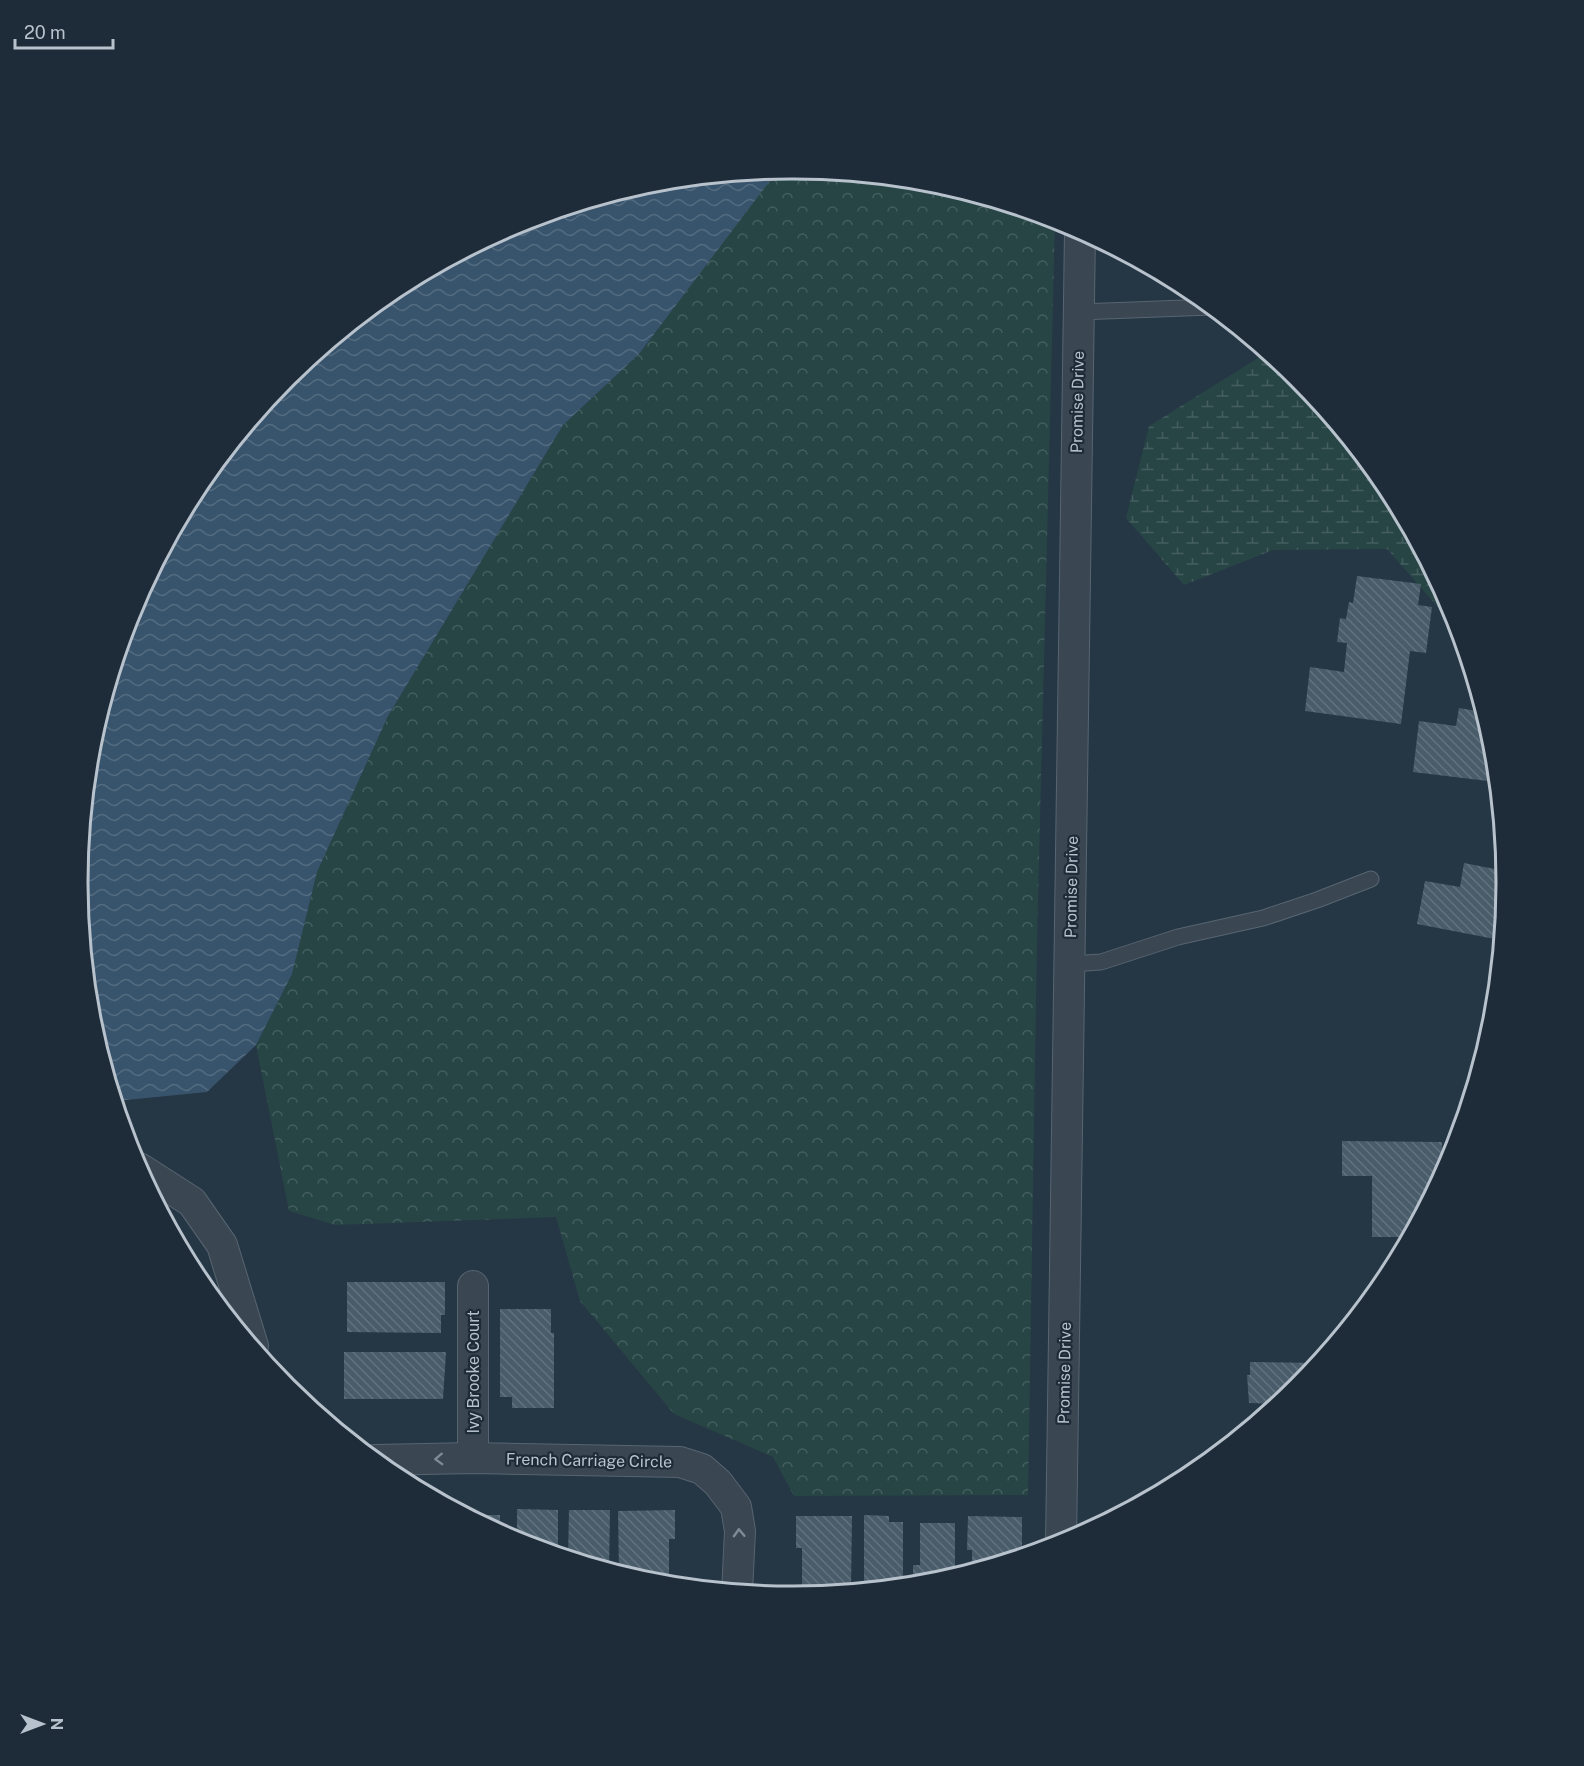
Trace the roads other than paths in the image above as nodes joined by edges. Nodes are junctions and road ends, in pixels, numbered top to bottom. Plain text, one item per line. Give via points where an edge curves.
1 (1080, 242) edge
2 (1197, 308) edge
3 (1079, 312) junction
4 (1371, 879) dead end
5 (1070, 964) junction
6 (153, 1177) edge
7 (474, 1286) dead end
8 (247, 1328) edge
9 (474, 1458) junction
10 (390, 1460) edge
11 (1061, 1533) edge
12 (737, 1584) edge

1 - 3 street, Promise Drive
2 - 3 lane
3 - 5 street, Promise Drive
4 - 5 lane via 1263,918 1179,937 1101,962
5 - 11 street, Promise Drive
6 - 8 street via 192,1202 222,1245
7 - 9 street, Ivy Brooke Court
9 -> 10 street, French Carriage Circle
12 -> 9 street, French Carriage Circle via 740,1531 736,1507 702,1469 680,1462

